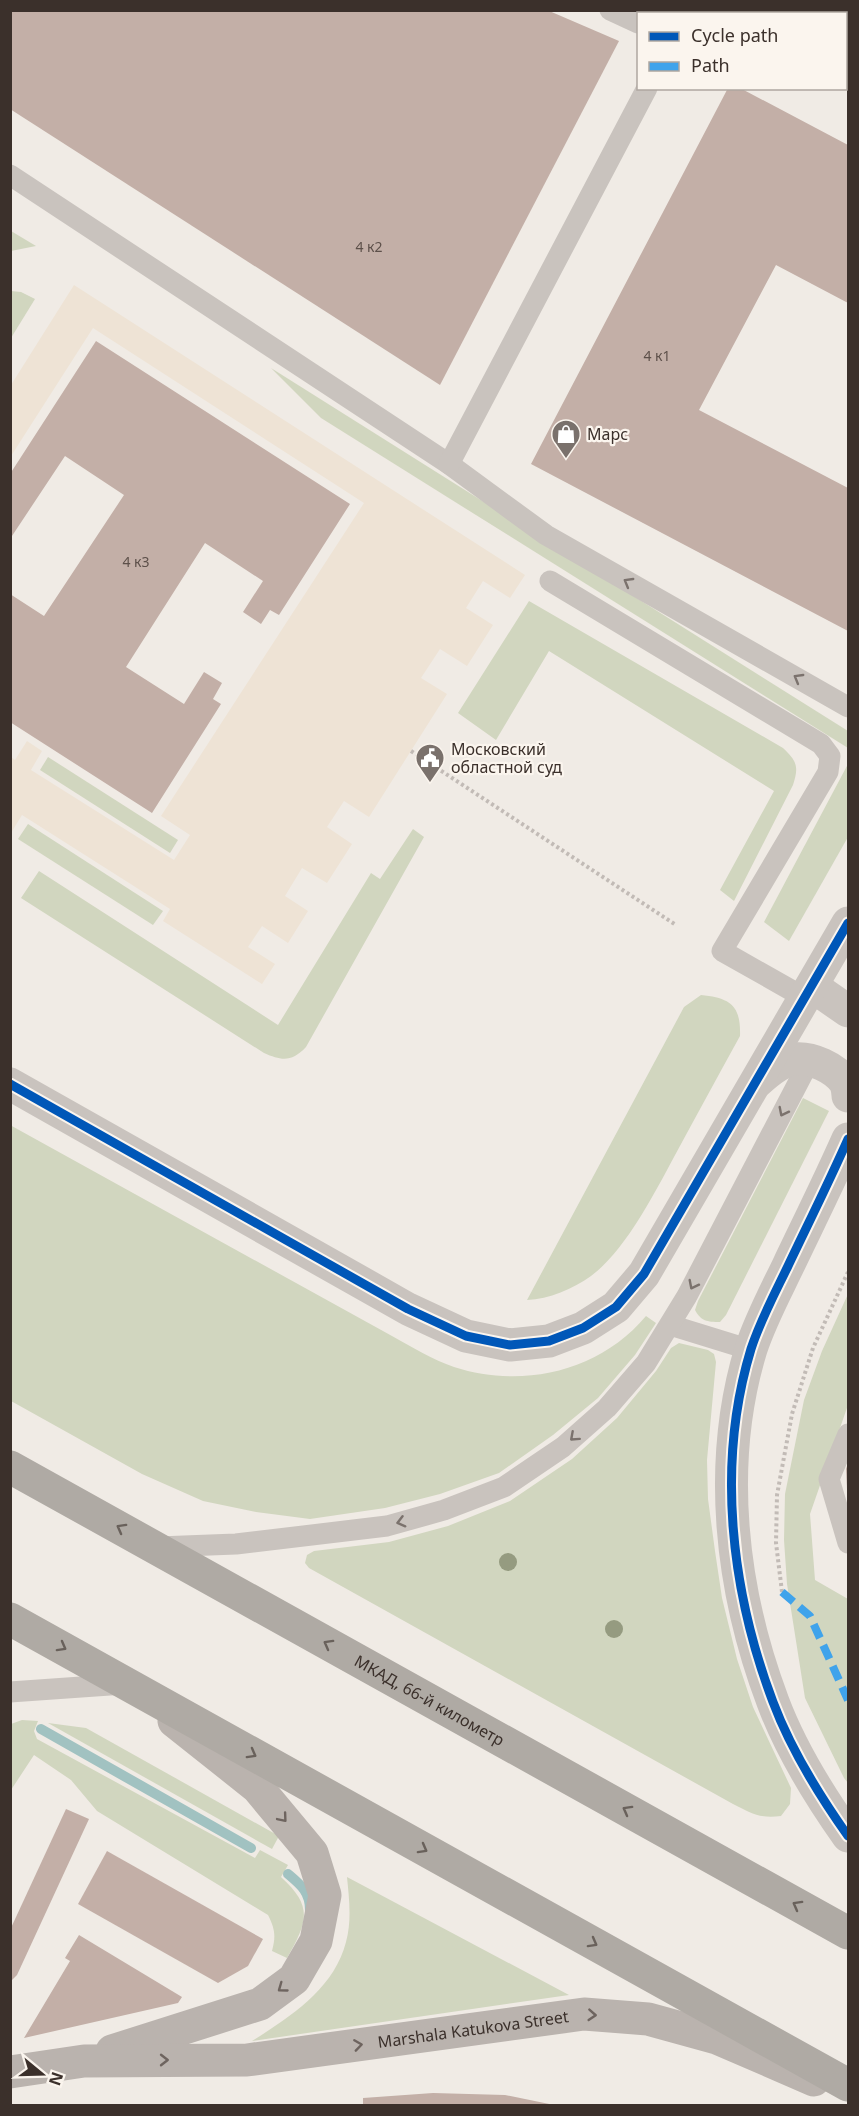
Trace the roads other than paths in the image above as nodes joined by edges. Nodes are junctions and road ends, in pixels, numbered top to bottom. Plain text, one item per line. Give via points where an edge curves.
1 (610, 10) edge
2 (637, 22) edge
3 (646, 90) edge
4 (10, 175) edge
5 (448, 464) junction
6 (550, 581) dead end
7 (849, 707) edge
8 (849, 923) edge
9 (808, 992) junction
10 (849, 1011) edge
11 (810, 1060) junction
12 (755, 1083) junction
13 (10, 1084) edge
14 (849, 1096) edge
15 (849, 1139) edge
16 (670, 1325) junction
17 (751, 1350) junction
18 (849, 1434) edge
19 (10, 1467) edge
20 (849, 1543) edge
21 (154, 1547) junction
22 (10, 1619) edge
23 (128, 1684) junction
24 (10, 1692) edge
25 (849, 1836) edge
26 (849, 1933) edge
27 (84, 2061) junction
28 (10, 2072) edge
29 (849, 2085) edge
30 (849, 2095) edge

1 - 2 lane
3 - 5 lane
4 - 5 lane
7 -> 5 lane via 546,536
6 - 9 lane via 821,744 830,756 828,772 722,951
8 - 9 street
9 - 10 street
9 - 12 street
11 - 12 street via 794,1059 772,1068
11 - 14 street via 831,1069 846,1084
11 -> 16 lane
12 - 13 street via 644,1274 616,1306 583,1328 549,1341 510,1345 466,1336 408,1309
15 - 17 street
16 - 17 lane
16 -> 21 lane via 646,1363 607,1408 563,1447 504,1487 387,1526 236,1544
17 - 25 street via 731,1461 742,1596 773,1703 814,1786
18 - 20 lane via 829,1479
21 -> 19 highway, МКАД, 66-й километр
26 -> 21 highway, МКАД, 66-й километр
22 -> 23 highway
23 - 24 lane
23 -> 27 main road, Marshala Katukova Street via 257,1787 312,1853 325,1895 316,1941 294,1979 260,2004
23 -> 29 highway
27 - 28 main road, Marshala Katukova Street
27 -> 30 main road, Marshala Katukova Street via 247,2060 584,2014 648,2019 717,2038

